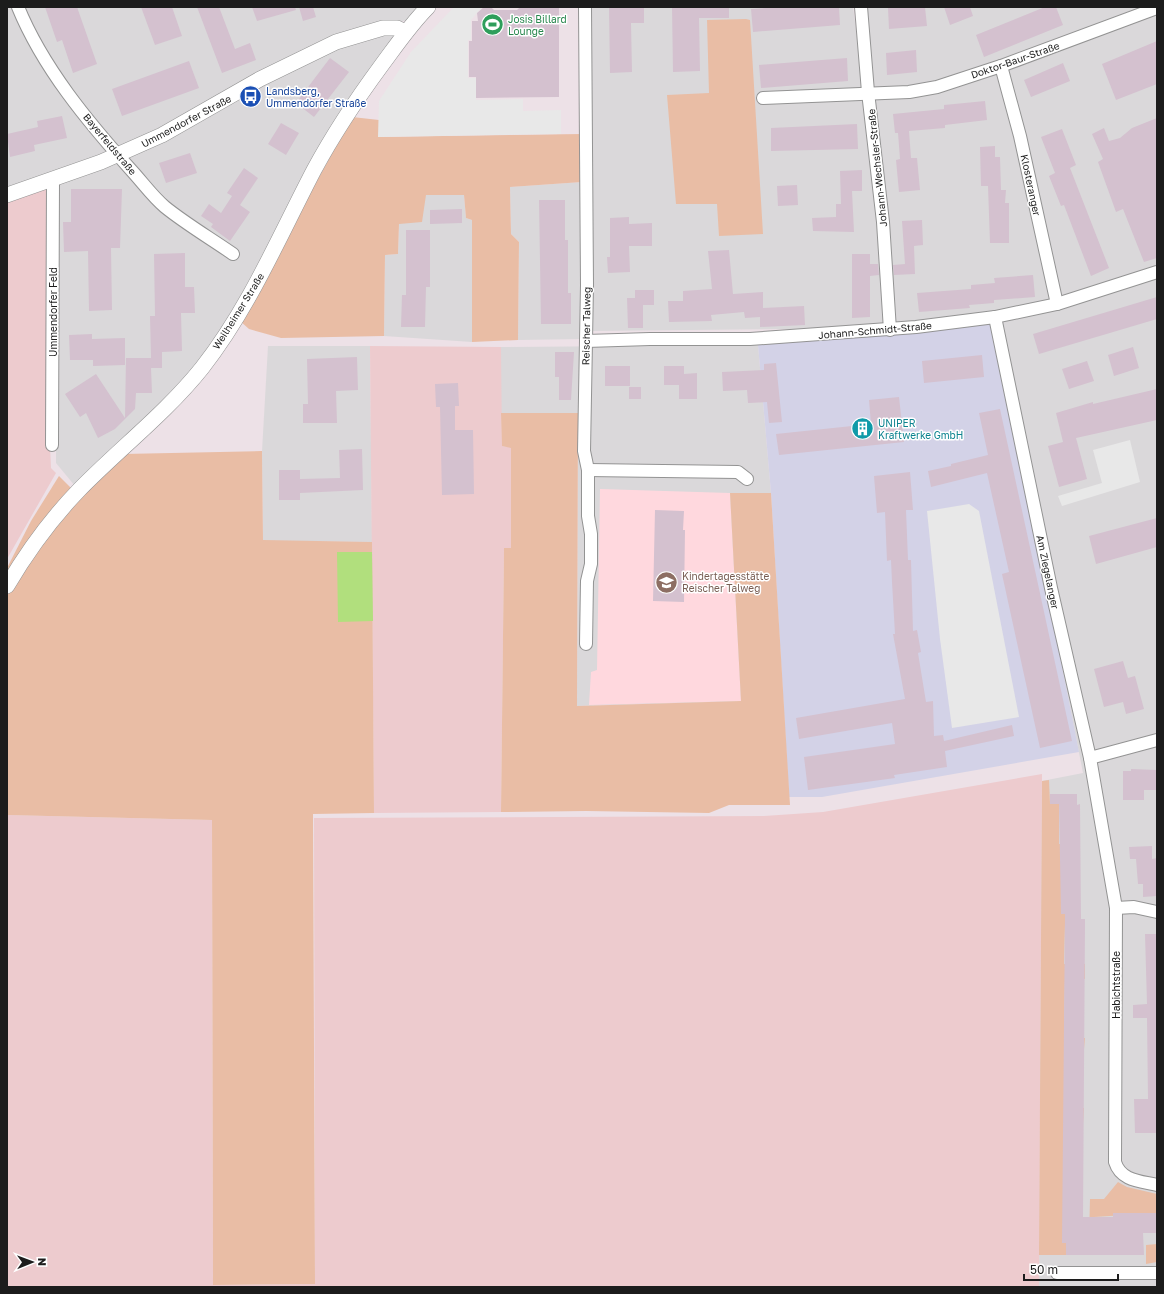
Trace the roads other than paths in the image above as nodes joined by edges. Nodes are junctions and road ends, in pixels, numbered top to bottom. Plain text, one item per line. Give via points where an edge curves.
1 (18, 7) edge
2 (428, 7) edge
3 (585, 7) edge
4 (861, 7) edge
5 (1157, 8) edge
6 (405, 32) junction
7 (1001, 66) junction
8 (868, 92) junction
9 (763, 98) dead end
10 (118, 155) junction
11 (53, 180) junction
12 (7, 195) edge
13 (233, 254) dead end
14 (1157, 272) edge
15 (1057, 304) junction
16 (995, 317) junction
17 (890, 330) junction
18 (586, 341) junction
19 (52, 445) dead end
20 (588, 470) junction
21 (747, 479) dead end
22 (7, 586) edge
23 (586, 644) dead end
24 (1157, 740) edge
25 (1090, 758) junction
26 (1116, 908) junction
27 (1157, 912) edge
28 (1157, 1185) edge
29 (1057, 1273) dead end
30 (1157, 1273) edge

1 - 10 street, Bayerfeldstraße via 28,32 54,73 91,125
2 - 6 street, Weilheimer Straße
3 - 18 street, Reischer Talweg
4 - 8 street, Johann-Wechsler-Straße
5 - 7 street, Doktor-Baur-Straße
6 - 10 street, Ummendorfer Straße via 397,28 383,28 336,42 260,79 162,135
6 - 22 street, Weilheimer Straße via 347,112 262,274 236,319 202,368 77,492 47,527
7 - 8 street, Doktor-Baur-Straße via 909,92
7 - 15 street, Klosteranger via 1020,136
8 - 9 street, Doktor-Baur-Straße
8 - 17 street, Johann-Wechsler-Straße via 883,222
10 - 11 street, Ummendorfer Straße
10 - 13 street, Bayerfeldstraße via 164,206
11 - 12 street, Ummendorfer Straße
11 - 19 street, Ummendorfer Feld
14 - 15 street, Johann-Schmidt-Straße
15 - 16 street, Johann-Schmidt-Straße
16 - 17 street, Johann-Schmidt-Straße
16 - 25 street, Am Ziegelanger via 1051,588
17 - 18 street, Johann-Schmidt-Straße via 750,339
18 - 20 street, Reischer Talweg via 584,451
20 - 21 street via 738,472
20 - 23 street, Reischer Talweg via 591,564 587,581
24 - 25 street
25 - 26 street, Habichtstraße
26 - 27 street via 1134,907
26 - 28 street, Habichtstraße via 1115,1157 1117,1167 1124,1176
29 - 30 street

